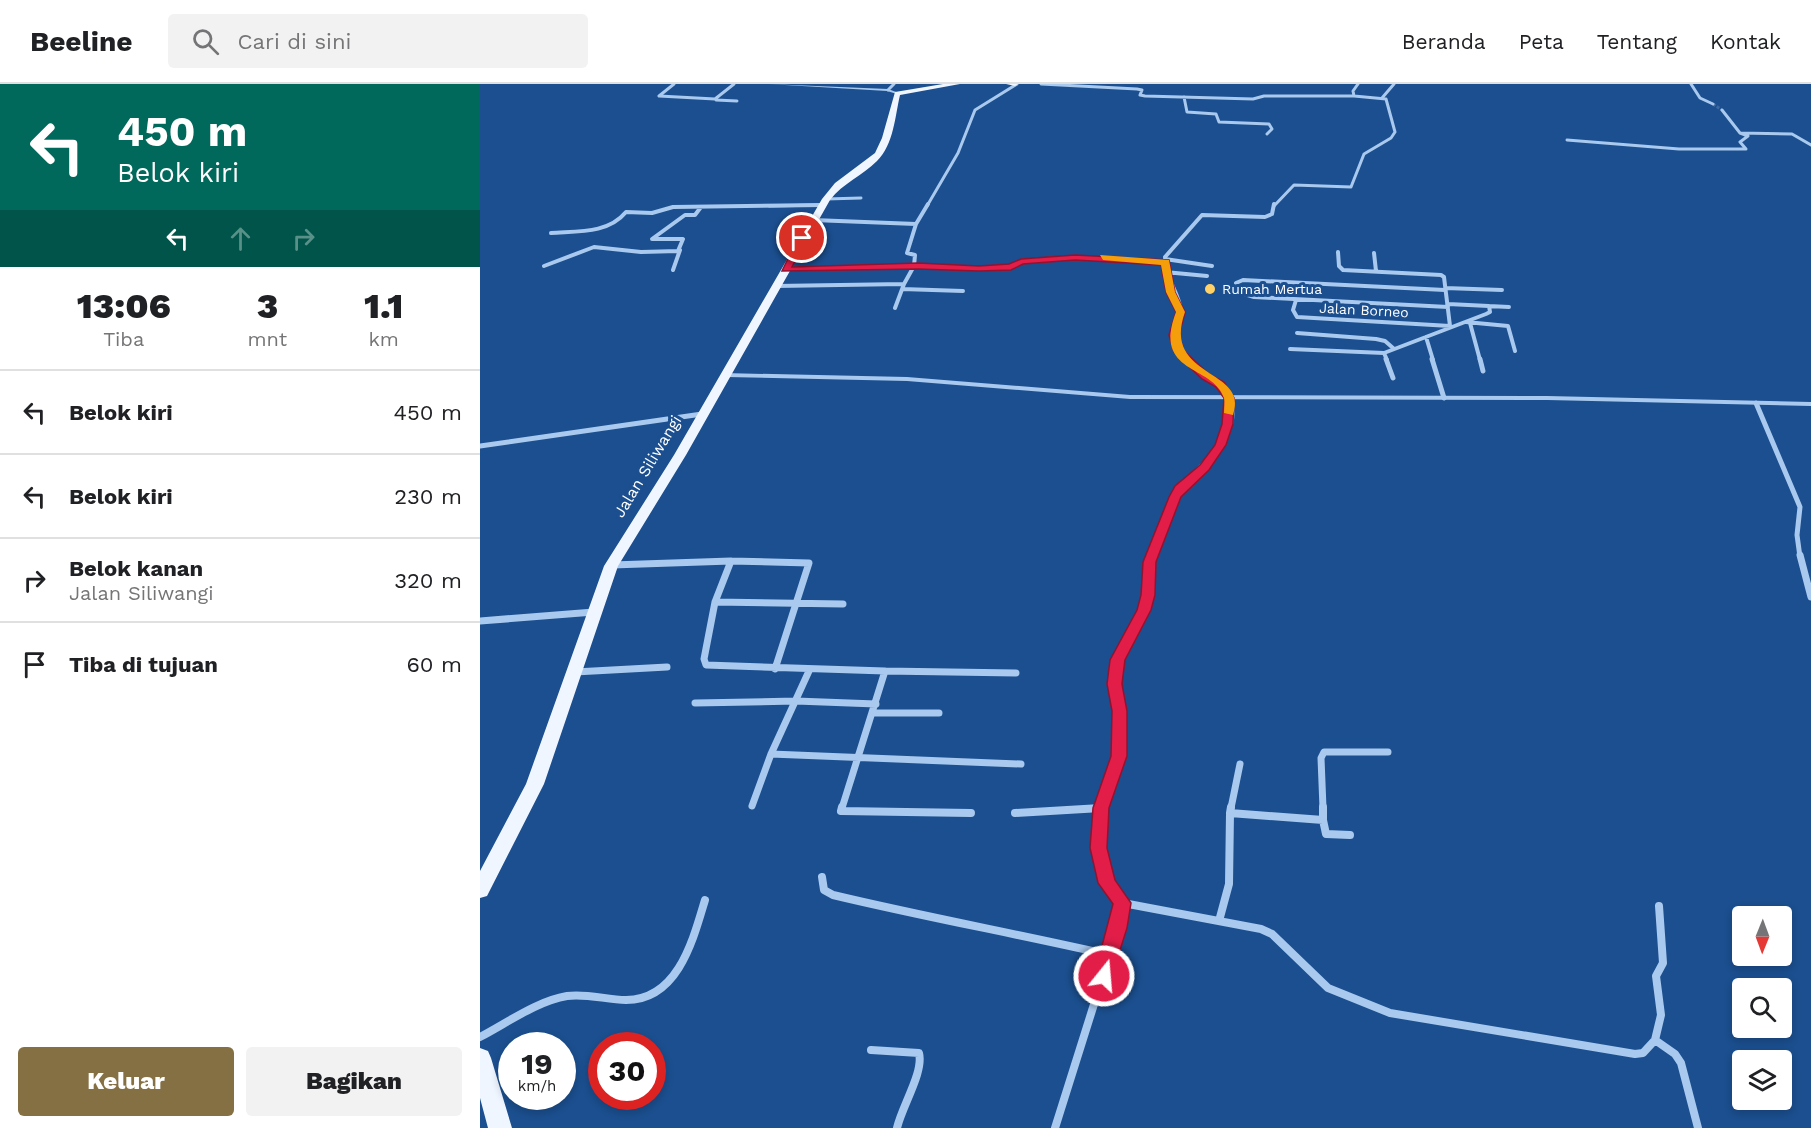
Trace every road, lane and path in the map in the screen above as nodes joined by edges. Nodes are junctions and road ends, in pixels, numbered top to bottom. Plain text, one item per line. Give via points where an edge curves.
1 (674, 84) edge
2 (735, 84) edge
3 (770, 84) edge
4 (957, 84) edge
5 (1009, 84) edge
6 (1016, 84) edge
7 (1041, 84) edge
8 (1358, 84) edge
9 (1394, 84) edge
10 (1691, 84) edge
11 (893, 89) edge
12 (1354, 96) junction
13 (1184, 97) junction
14 (1382, 98) junction
15 (713, 99) junction
16 (737, 101) dead end
17 (1176, 104) dead end
18 (1186, 104) junction
19 (1713, 104) tunnel mouth
20 (1722, 110) tunnel mouth
21 (1740, 133) junction
22 (1268, 134) dead end
23 (1567, 140) dead end
24 (1811, 145) edge
25 (861, 198) dead end
26 (824, 202) junction
27 (701, 207) junction
28 (813, 220) junction
29 (916, 224) junction
30 (551, 233) dead end
31 (680, 250) junction
32 (1338, 252) dead end
33 (1374, 253) dead end
34 (1166, 261) junction
35 (544, 266) dead end
36 (914, 266) junction
37 (1212, 266) dead end
38 (786, 269) junction
39 (673, 270) dead end
40 (1376, 271) junction
41 (1165, 273) junction
42 (1207, 276) dead end
43 (776, 286) junction
44 (903, 287) junction
45 (1445, 289) junction
46 (1502, 290) dead end
47 (963, 291) dead end
48 (1296, 300) junction
49 (1448, 306) junction
50 (1489, 306) junction
51 (1509, 307) dead end
52 (895, 308) dead end
53 (1468, 322) junction
54 (1450, 326) junction
55 (1297, 333) dead end
56 (1426, 337) junction
57 (1393, 348) junction
58 (1290, 349) dead end
59 (1515, 351) dead end
60 (1384, 353) junction
61 (1483, 370) dead end
62 (727, 374) junction
63 (1393, 378) dead end
64 (1228, 396) junction
65 (1443, 396) junction
66 (1682, 400) junction
67 (1756, 403) junction
68 (1811, 403) edge
69 (702, 414) junction
70 (487, 445) junction
71 (480, 446) edge
72 (480, 452) edge
73 (731, 561) junction
74 (611, 566) junction
75 (1811, 597) edge
76 (715, 602) junction
77 (797, 604) junction
78 (843, 604) dead end
79 (594, 612) junction
80 (480, 621) edge
81 (667, 667) dead end
82 (775, 669) junction
83 (809, 671) junction
84 (885, 671) junction
85 (574, 672) junction
86 (1016, 673) dead end
87 (796, 701) junction
88 (695, 703) dead end
89 (876, 704) junction
90 (939, 713) dead end
91 (874, 714) junction
92 (1388, 752) dead end
93 (771, 754) junction
94 (860, 756) junction
95 (1021, 764) dead end
96 (1240, 764) dead end
97 (752, 806) dead end
98 (1101, 808) junction
99 (971, 813) dead end
100 (1015, 813) dead end
101 (1230, 813) junction
102 (1323, 820) junction
103 (1350, 835) dead end
104 (822, 877) dead end
105 (480, 890) edge
106 (705, 900) dead end
107 (1122, 903) junction
108 (1659, 906) dead end
109 (1219, 921) junction
110 (1110, 955) junction
111 (480, 1037) edge
112 (1655, 1040) junction
113 (871, 1050) dead end
114 (480, 1058) edge
115 (500, 1128) edge
116 (897, 1128) edge
117 (1055, 1128) edge
118 (1698, 1128) edge

1 - 15 street via 659,96
2 - 15 street
3 - 11 street
4 - 11 main road
5 - 6 main road
6 - 29 street via 975,110 958,153
7 - 13 street via 1137,88 1143,96
8 - 12 street
9 - 14 street
10 - 19 street via 1701,98
11 - 26 main road, Jalan Siliwangi via 882,147 876,157 841,180
12 - 13 street
12 - 14 street
13 - 18 street
14 - 34 street via 1386,99 1395,132 1364,154 1351,187 1294,186 1275,202 1272,214 1265,217 1202,215 1182,235
15 - 16 street
17 - 18 street
18 - 22 street via 1187,112 1216,114 1218,122 1269,124 1272,129
20 - 21 street
21 - 23 street via 1748,136 1740,142 1746,149 1679,149
21 - 24 street via 1792,135
25 - 26 street
26 - 27 street
26 - 28 main road, Jalan Siliwangi
27 - 30 street via 673,207 648,214 626,212 609,225
27 - 31 street via 695,215 685,214 652,239 683,239
28 - 29 street
28 - 38 main road, Jalan Siliwangi
29 - 36 street via 907,253 915,255
31 - 35 street via 641,252 594,247
31 - 39 street
32 - 40 street via 1341,269
33 - 40 street
34 - 36 street via 1075,258 1021,261 1007,267
34 - 37 street
34 - 41 street
36 - 38 street
36 - 44 street
38 - 43 main road, Jalan Siliwangi
40 - 45 street via 1437,274 1444,277
41 - 42 street
41 - 64 street via 1181,312 1174,335 1179,352
43 - 44 street
43 - 62 main road, Jalan Siliwangi
44 - 47 street
44 - 52 street
45 - 46 street
45 - 48 street via 1236,282 1241,293
45 - 49 street
48 - 49 street
48 - 54 street, Jalan Borneo via 1293,310 1297,317
49 - 50 street
49 - 54 street
50 - 51 street
50 - 53 street via 1491,312
53 - 54 street
53 - 59 street via 1508,326
53 - 61 street
54 - 56 street
55 - 57 street via 1376,339
56 - 57 street
56 - 65 street
57 - 60 street
58 - 60 street
60 - 63 street
62 - 64 street via 907,379 1118,396
62 - 69 main road, Jalan Siliwangi
64 - 65 street
64 - 98 street via 1229,418 1221,445 1175,497 1150,562 1144,610 1118,660 1114,684 1120,711 1119,756
65 - 66 street
66 - 67 street
66 - 68 street
67 - 68 street
67 - 75 street via 1800,507 1797,543
69 - 70 street
69 - 74 main road, Jalan Siliwangi
70 - 71 street
70 - 72 street
73 - 74 street
73 - 76 street
73 - 77 street via 808,561 810,567
74 - 79 main road, Jalan Siliwangi
76 - 77 street
76 - 82 street via 706,664
77 - 78 street
77 - 82 street
79 - 80 street
79 - 85 main road, Jalan Siliwangi
81 - 85 street
82 - 83 street
83 - 84 street
83 - 87 street
84 - 86 street
84 - 89 street
85 - 105 main road, Jalan Siliwangi via 535,784
87 - 88 street
87 - 89 street
87 - 93 street
89 - 91 street
90 - 91 street
91 - 94 street
92 - 102 street via 1324,752
93 - 94 street
93 - 97 street
94 - 95 street
94 - 99 street via 841,811
96 - 101 street
98 - 100 street
98 - 107 street via 1098,848 1103,873
101 - 102 street
101 - 109 street via 1229,884
102 - 103 street via 1326,834
104 - 110 street via 824,890 833,895
106 - 111 street via 677,973 657,993 632,1000 560,998
107 - 109 street
107 - 110 street
108 - 112 street via 1663,963 1656,978 1661,1015
109 - 112 street via 1272,934 1328,988 1390,1013 1635,1054 1643,1053
110 - 117 street
112 - 118 street via 1681,1063
113 - 116 street via 905,1051 922,1057
114 - 115 main road

